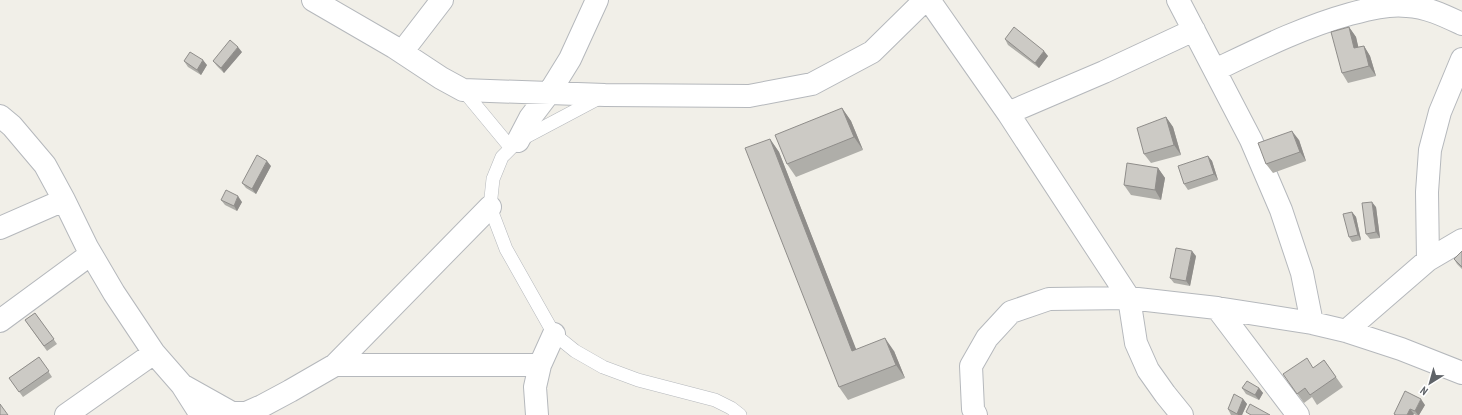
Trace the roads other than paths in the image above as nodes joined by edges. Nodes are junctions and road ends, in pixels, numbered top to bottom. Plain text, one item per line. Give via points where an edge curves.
1 (313, 0) edge
2 (442, 0) edge
3 (596, 0) edge
4 (925, 0) edge
5 (930, 0) edge
6 (1178, 0) edge
7 (1462, 24) edge
8 (1194, 30) junction
9 (402, 52) junction
10 (1462, 59) edge
11 (1215, 70) junction
12 (463, 90) junction
13 (549, 93) junction
14 (605, 95) junction
15 (1008, 113) junction
16 (0, 116) edge
17 (515, 144) junction
18 (64, 200) junction
19 (490, 207) junction
20 (0, 228) edge
21 (1462, 240) edge
22 (91, 254) junction
23 (1428, 260) junction
24 (1129, 298) junction
25 (1217, 308) junction
26 (0, 321) edge
27 (1312, 323) junction
28 (1346, 331) junction
29 (554, 334) junction
30 (154, 353) junction
31 (335, 365) junction
32 (540, 365) junction
33 (1462, 373) edge
34 (182, 385) junction
35 (244, 414) edge
36 (66, 415) edge
37 (201, 415) edge
38 (536, 415) edge
39 (740, 415) edge
40 (976, 415) edge
41 (1182, 415) edge
42 (1298, 415) edge

1 - 9 street
2 - 9 street
3 - 13 street via 570,59
4 - 14 street via 872,52 812,84 750,96
5 - 15 street
6 - 8 street
7 - 11 street via 1434,11 1414,7 1376,7 1334,19 1273,42
8 - 11 street
8 - 15 street
9 - 12 street
10 - 23 street via 1440,112 1430,150 1427,192
11 - 27 street via 1251,140 1281,210 1302,273
12 - 13 street
12 - 17 lane
13 - 14 street
13 - 17 street
14 - 17 lane
15 - 24 street
16 - 18 street via 12,126 45,166
17 - 19 lane via 502,157 493,179
18 - 20 street
18 - 22 street
19 - 29 lane via 506,249
19 - 31 street
21 - 23 street
22 - 26 street
22 - 30 street
23 - 28 street
24 - 25 street
24 - 40 street via 1049,299 1011,312 987,338 972,366 973,409
24 - 41 street via 1136,343 1148,370
25 - 27 street
25 - 42 street
27 - 28 street
28 - 33 street
29 - 32 street
29 - 39 lane via 575,351 603,367 638,380 715,400
30 - 34 street
30 - 36 street
31 - 32 street
31 - 35 street via 269,403
32 - 38 street via 535,387
34 - 35 street via 232,413
34 - 37 street

